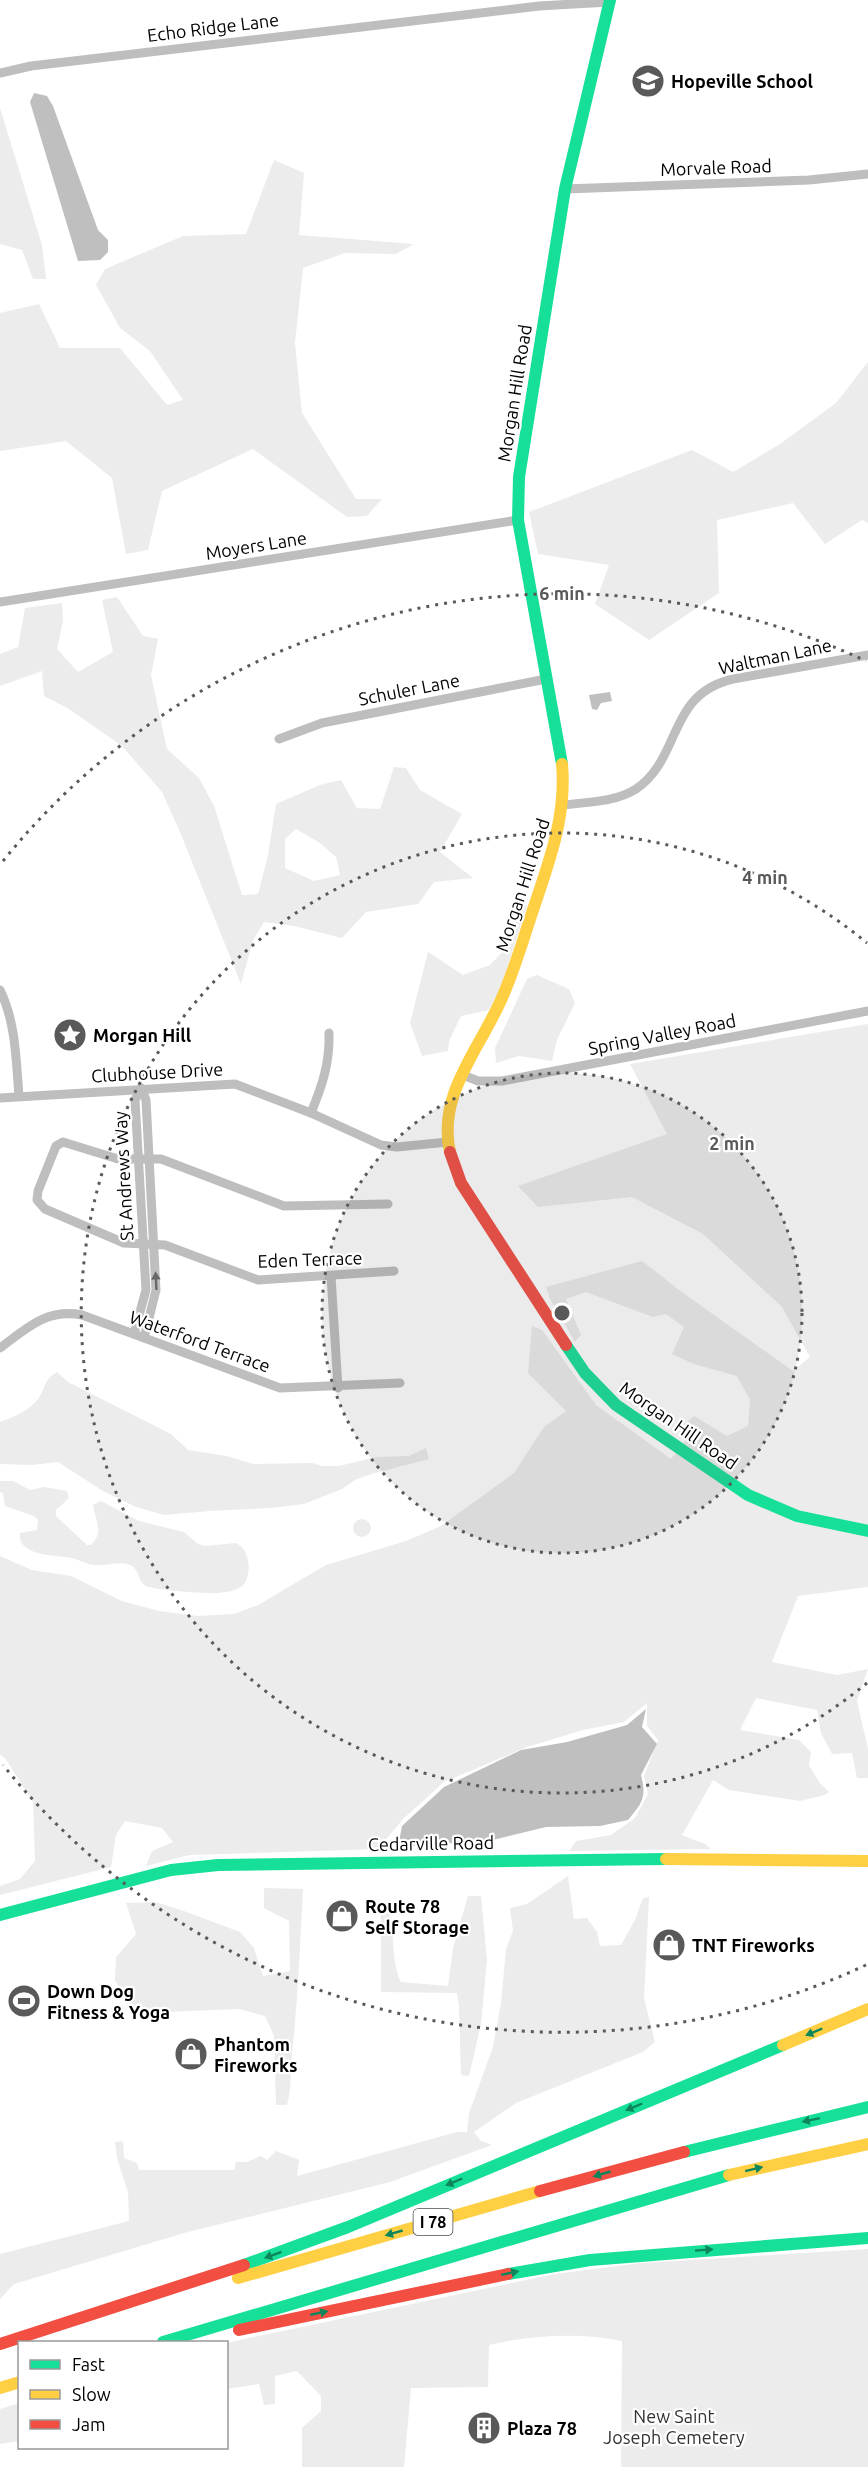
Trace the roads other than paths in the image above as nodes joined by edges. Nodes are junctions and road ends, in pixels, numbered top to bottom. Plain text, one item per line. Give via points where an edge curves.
1 (610, 1) edge
2 (539, 3) edge
3 (0, 73) edge
4 (868, 174) edge
5 (566, 189) junction
6 (518, 520) junction
7 (0, 602) edge
8 (868, 655) edge
9 (546, 680) junction
10 (279, 739) dead end
11 (564, 805) junction
12 (0, 990) edge
13 (868, 1011) edge
14 (329, 1033) dead end
15 (463, 1075) junction
16 (141, 1088) junction
17 (19, 1096) junction
18 (0, 1098) edge
19 (311, 1113) junction
20 (448, 1142) junction
21 (149, 1158) junction
22 (138, 1160) junction
23 (388, 1204) dead end
24 (143, 1244) junction
25 (153, 1244) junction
26 (394, 1271) dead end
27 (331, 1276) junction
28 (134, 1334) junction
29 (0, 1335) edge
30 (144, 1338) junction
31 (3, 1346) edge
32 (400, 1383) dead end
33 (338, 1388) junction
34 (868, 1531) edge
35 (868, 1861) edge
36 (0, 1916) edge
37 (868, 2009) edge
38 (868, 2107) edge
39 (868, 2144) edge
40 (868, 2238) edge
41 (170, 2341) edge
42 (189, 2341) edge
43 (0, 2345) edge
44 (18, 2383) edge
45 (0, 2388) edge

1 - 2 street, Echo Ridge Lane
1 - 5 main road, Morgan Hill Road
2 - 3 street, Echo Ridge Lane
4 - 5 street, Morvale Road
5 - 6 main road, Morgan Hill Road via 523,444
6 - 7 street, Moyers Lane
6 - 9 main road, Morgan Hill Road
8 - 11 street, Waltman Lane via 715,685 687,709 660,763 644,783 622,796
9 - 10 street, Schuler Lane via 322,723
9 - 11 main road, Morgan Hill Road via 562,765
11 - 15 main road, Morgan Hill Road via 556,843 511,977
12 - 17 street via 9,1009 15,1041
13 - 15 street, Spring Valley Road via 502,1081 475,1081
14 - 19 street via 324,1080
15 - 20 main road, Morgan Hill Road via 450,1105
16 - 17 street, Clubhouse Drive
16 - 19 street, Clubhouse Drive via 235,1084
16 - 21 street, St Andrews Way via 146,1100
16 - 22 street, St Andrews Way via 135,1100
17 - 18 street, Clubhouse Drive
19 - 20 street, Clubhouse Drive via 389,1147
20 - 34 main road, Morgan Hill Road via 461,1183 585,1373 608,1398 757,1500 797,1516
21 - 22 street
21 - 23 street via 161,1159 284,1206
21 - 25 street, St Andrews Way
22 - 24 street, St Andrews Way
22 - 24 street, Eden Terrace via 118,1159 63,1142 56,1146 37,1200 45,1209 124,1243
24 - 25 street, Eden Terrace
24 - 28 street, St Andrews Way via 146,1290
25 - 27 street, Eden Terrace via 258,1280
30 -> 25 street, St Andrews Way via 156,1296
26 - 27 street, Eden Terrace
27 - 33 street
28 - 30 street, Waterford Terrace
28 - 31 street, Waterford Terrace via 62,1312 49,1315
29 - 31 street
30 - 33 street, Waterford Terrace via 280,1388
32 - 33 street, Waterford Terrace
35 - 36 main road, Cedarville Road via 218,1864 161,1872
37 -> 43 main road via 348,2227
38 -> 43 main road, I 78 via 630,2166
41 -> 39 main road, I 78 via 697,2183
42 -> 40 main road via 526,2270 621,2257
44 - 45 main road

